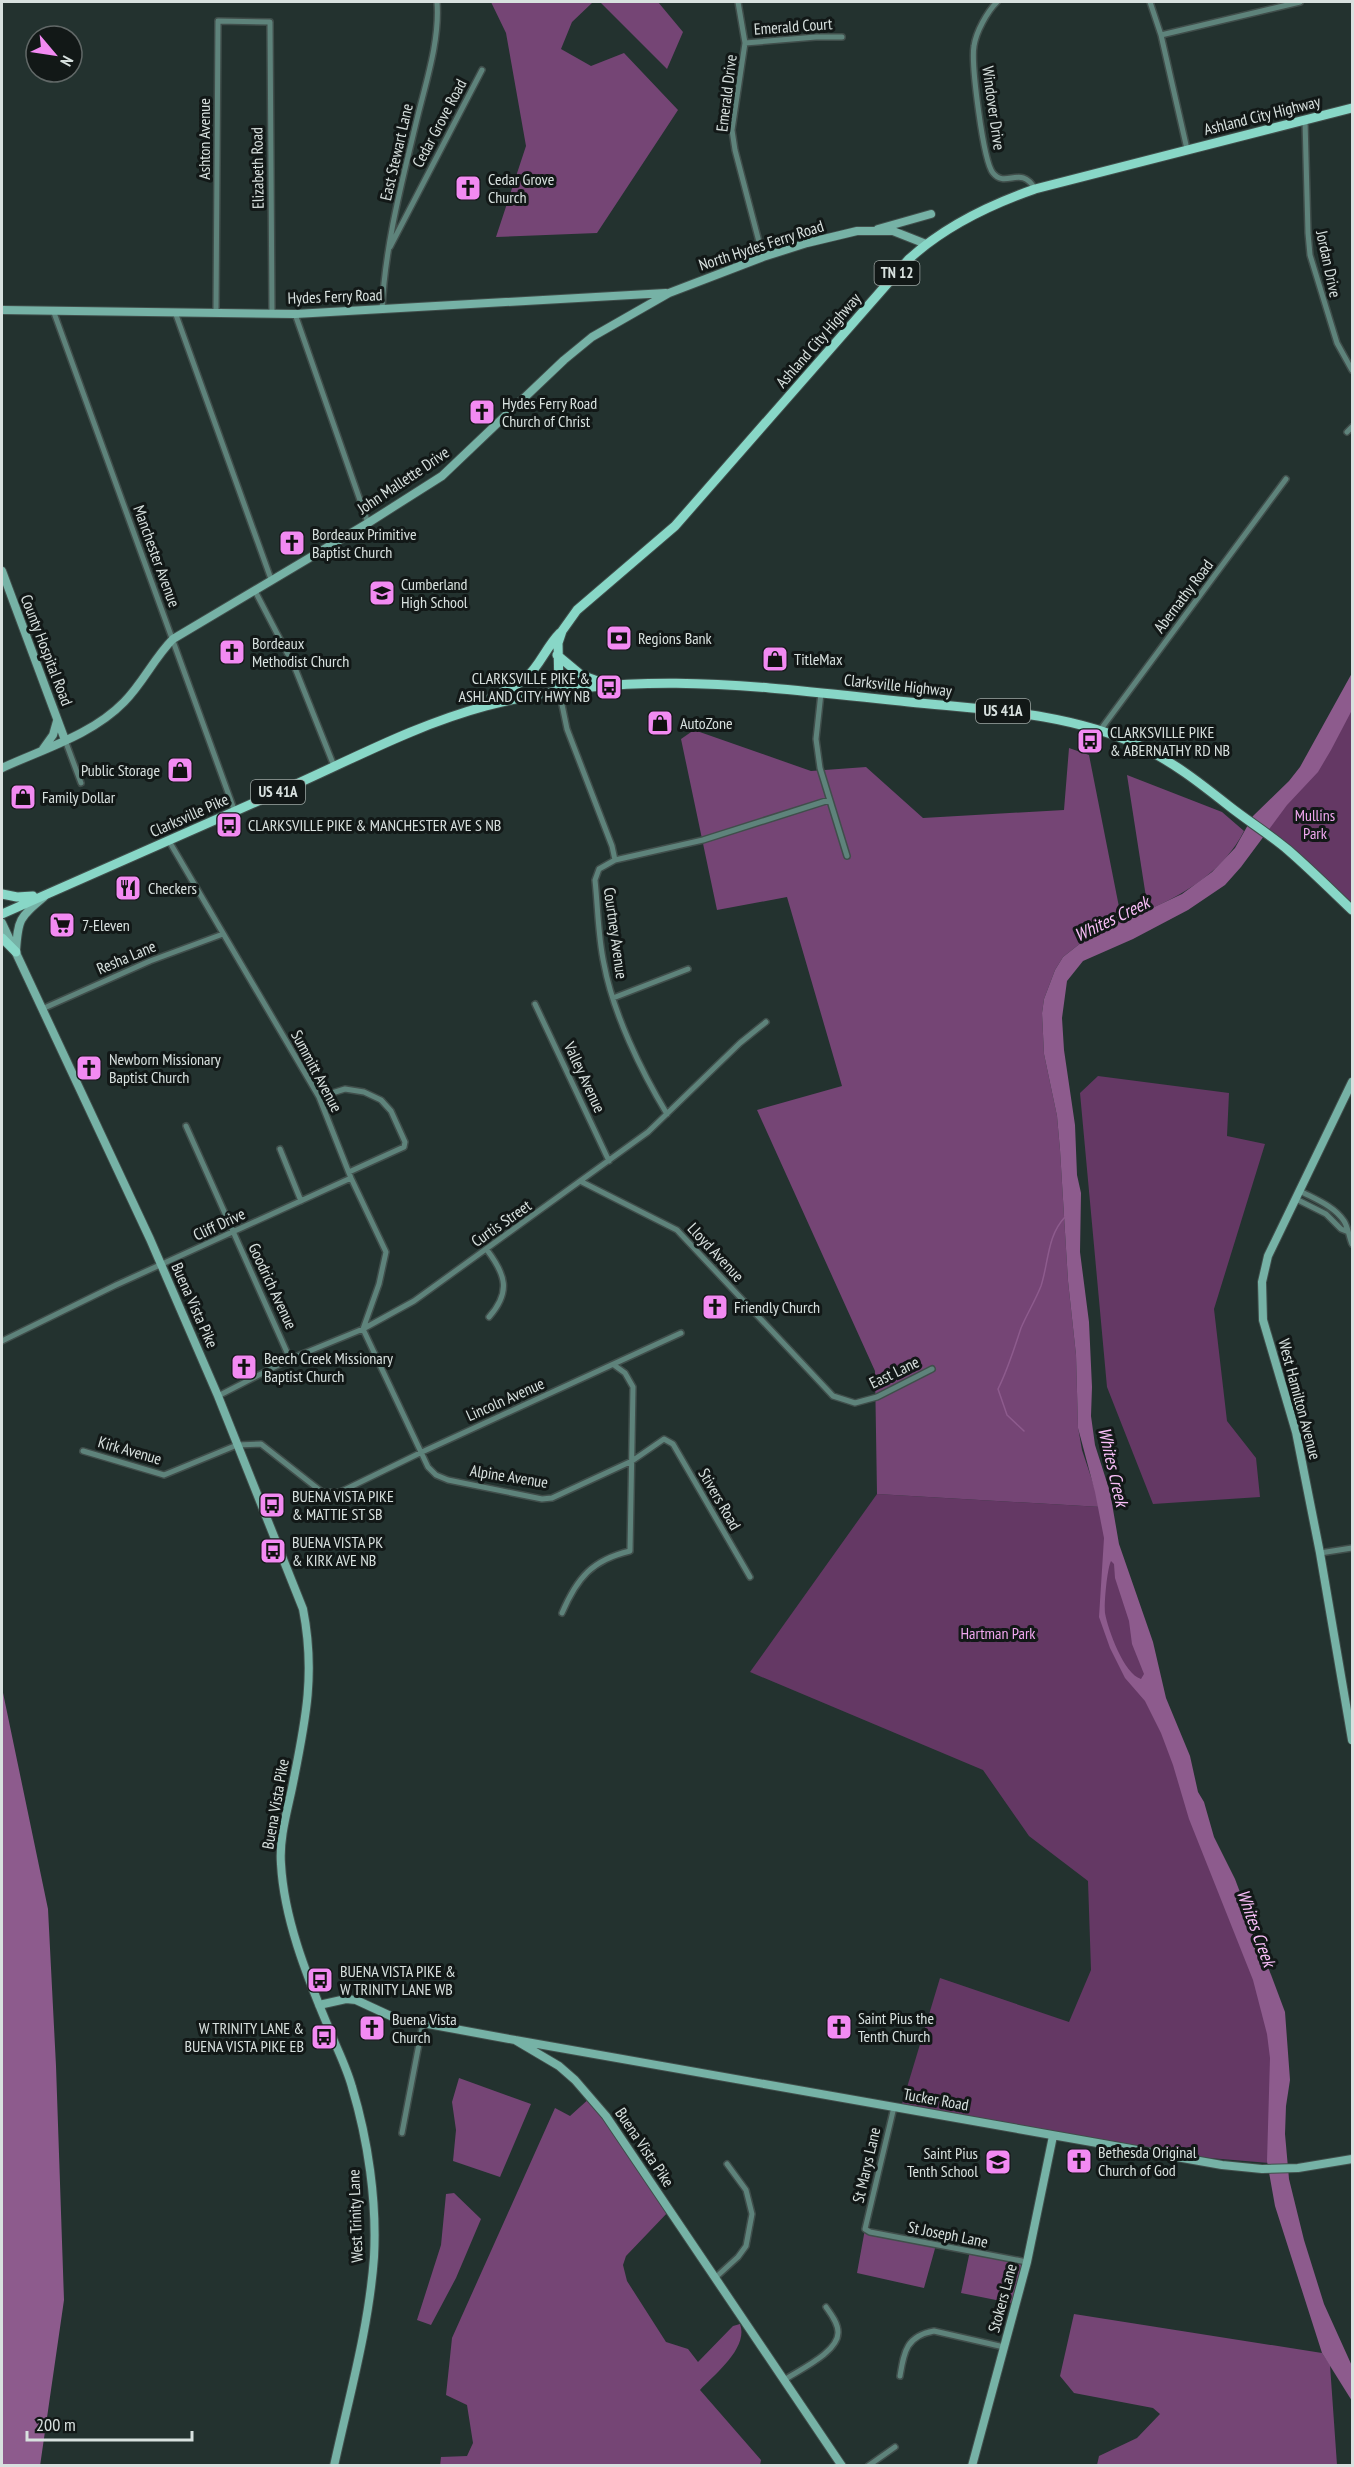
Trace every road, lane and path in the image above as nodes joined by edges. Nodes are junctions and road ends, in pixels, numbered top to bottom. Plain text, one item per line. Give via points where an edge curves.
1 (437, 2) edge
2 (738, 2) edge
3 (997, 2) edge
4 (1150, 2) edge
5 (1300, 2) edge
6 (270, 23) joint
7 (1161, 35) junction
8 (842, 37) dead end
9 (745, 43) junction
10 (482, 70) dead end
11 (1353, 108) edge
12 (1305, 120) junction
13 (1187, 149) junction
14 (1035, 189) junction
15 (932, 214) dead end
16 (872, 231) junction
17 (926, 244) junction
18 (387, 253) junction
19 (763, 257) junction
20 (666, 295) junction
21 (2, 310) edge
22 (53, 310) junction
23 (382, 310) junction
24 (175, 312) junction
25 (216, 312) junction
26 (272, 313) junction
27 (295, 314) junction
28 (1353, 370) edge
29 (1353, 427) edge
30 (1347, 432) dead end
31 (1286, 479) dead end
32 (368, 523) junction
33 (2, 572) edge
34 (271, 579) junction
35 (255, 591) junction
36 (562, 631) junction
37 (173, 639) junction
38 (557, 656) junction
39 (609, 685) junction
40 (559, 690) junction
41 (821, 693) junction
42 (459, 714) junction
43 (57, 720) junction
44 (1101, 729) junction
45 (65, 740) junction
46 (43, 750) junction
47 (334, 766) junction
48 (2, 768) edge
49 (81, 783) dead end
50 (829, 800) junction
51 (235, 812) junction
52 (169, 840) junction
53 (847, 856) dead end
54 (615, 860) junction
55 (50, 892) junction
56 (2, 894) edge
57 (1353, 910) edge
58 (2, 914) edge
59 (2, 922) edge
60 (223, 934) junction
61 (2, 938) edge
62 (16, 952) junction
63 (688, 969) dead end
64 (613, 998) junction
65 (535, 1004) dead end
66 (42, 1009) junction
67 (766, 1022) dead end
68 (1353, 1082) edge
69 (319, 1097) junction
70 (667, 1114) junction
71 (186, 1126) dead end
72 (280, 1149) dead end
73 (609, 1161) junction
74 (350, 1175) junction
75 (582, 1182) junction
76 (1298, 1195) junction
77 (301, 1201) junction
78 (1324, 1203) junction
79 (1320, 1210) junction
80 (1353, 1226) edge
81 (1347, 1231) junction
82 (233, 1232) junction
83 (1353, 1244) edge
84 (487, 1250) junction
85 (161, 1266) junction
86 (489, 1317) dead end
87 (363, 1329) junction
88 (681, 1333) dead end
89 (2, 1341) edge
90 (290, 1359) junction
91 (614, 1365) junction
92 (932, 1369) dead end
93 (218, 1396) junction
94 (833, 1396) joint
95 (664, 1439) joint
96 (237, 1445) junction
97 (83, 1450) dead end
98 (422, 1452) junction
99 (632, 1461) junction
100 (1353, 1548) edge
101 (1320, 1553) junction
102 (750, 1577) dead end
103 (562, 1612) dead end
104 (1352, 1727) edge
105 (1353, 1740) edge
106 (319, 2005) junction
107 (423, 2023) junction
108 (515, 2040) junction
109 (894, 2107) junction
110 (402, 2133) dead end
111 (1053, 2136) junction
112 (1353, 2159) edge
113 (728, 2164) dead end
114 (865, 2229) joint
115 (1027, 2262) junction
116 (715, 2278) junction
117 (826, 2307) dead end
118 (1004, 2347) junction
119 (900, 2376) dead end
120 (784, 2380) junction
121 (895, 2447) dead end
122 (334, 2466) edge
123 (842, 2466) edge
124 (868, 2466) edge
125 (972, 2466) edge

1 - 18 street, East Stewart Lane via 438,19 426,83
2 - 9 street, Emerald Drive
3 - 14 street, Windover Drive via 974,45 983,137 990,170 1004,178 1024,176
4 - 7 street
5 - 7 street
6 - 25 street, Ashton Avenue via 218,21
6 - 26 street, Elizabeth Road
7 - 13 street
8 - 9 street, Emerald Court
9 - 19 street, Emerald Drive via 732,130
10 - 18 street, Cedar Grove Road
11 - 12 main road, Ashland City Highway / TN 12
12 - 13 main road, Ashland City Highway / TN 12
12 - 28 street, Jordan Drive via 1310,255 1337,344
13 - 14 main road, Ashland City Highway / TN 12
14 - 17 main road, Ashland City Highway / TN 12 via 962,220
15 - 16 street, North Hydes Ferry Road
16 - 17 street, North Hydes Ferry Road via 893,231
16 - 19 street, North Hydes Ferry Road via 857,231
17 - 36 main road, Ashland City Highway / TN 12 via 675,526 577,610
18 - 23 street, East Stewart Lane
19 - 20 street, North Hydes Ferry Road
20 - 23 street, Hydes Ferry Road
20 - 32 street, John Mallette Drive via 592,337 442,476
21 - 22 street, Hydes Ferry Road
22 - 24 street, Hydes Ferry Road
22 - 37 street, Manchester Avenue
23 - 27 street, Hydes Ferry Road
24 - 25 street, Hydes Ferry Road
24 - 34 street
25 - 26 street, Hydes Ferry Road
26 - 27 street, Hydes Ferry Road
27 - 32 street
29 - 30 street
31 - 44 street, Abernathy Road
32 - 34 street, John Mallette Drive
33 - 43 street, County Hospital Road
34 - 35 street, John Mallette Drive
35 - 37 street, John Mallette Drive
35 - 47 street via 296,668
36 - 38 main road, Ashland City Highway / TN 12
36 - 42 main road via 526,678
37 - 45 street, John Mallette Drive via 118,709
37 - 51 street, Manchester Avenue
38 - 39 main road via 581,675
38 - 40 main road, Ashland City Highway / TN 12
39 - 40 main road, Clarksville Highway / US 41A
39 - 41 main road, Clarksville Highway / US 41A via 697,682
40 - 42 main road, Clarksville Pike / US 41A
40 - 54 street via 567,729
41 - 44 main road, Clarksville Highway / US 41A via 1042,716
41 - 50 street via 816,739
42 - 47 main road, Clarksville Pike / US 41A via 397,736
43 - 45 street, County Hospital Road
43 - 46 street
44 - 57 main road, Clarksville Highway / US 41A via 1191,776 1288,850
45 - 46 street, John Mallette Drive
45 - 49 street
46 - 48 street, John Mallette Drive
47 - 51 main road, Clarksville Pike / US 41A
50 - 53 street
50 - 54 street via 703,840
51 - 52 main road, Clarksville Pike / US 41A
52 - 55 main road, Clarksville Pike / US 41A
52 - 60 street, Summitt Avenue
54 - 64 street, Courtney Avenue via 599,869 595,880 603,964
55 - 56 main road via 27,897
55 - 58 main road, Clarksville Pike / US 41A
55 - 62 street via 20,922
59 - 62 street, Buena Vista Pike
60 - 66 street, Resha Lane via 150,961
60 - 69 street, Summitt Avenue
61 - 62 main road
62 - 66 street, Buena Vista Pike
63 - 64 street
64 - 70 street, Courtney Avenue via 648,1083
65 - 73 street, Valley Avenue
66 - 85 street, Buena Vista Pike
67 - 70 street, Curtis Street
68 - 76 street, West Hamilton Avenue
69 - 74 street, Summitt Avenue
69 - 74 street, Cliff Drive via 340,1089 364,1092 381,1100 391,1111 405,1142 404,1147
70 - 73 street, Curtis Street
71 - 82 street, Goodrich Avenue
72 - 77 street
73 - 75 street, Curtis Street
74 - 77 street, Cliff Drive
74 - 87 street, Summitt Avenue via 386,1252
75 - 84 street, Curtis Street
75 - 94 street, Lloyd Avenue via 677,1230
76 - 78 street
76 - 79 street
76 - 101 street, West Hamilton Avenue via 1268,1256 1262,1282 1263,1320 1296,1432
77 - 82 street, Cliff Drive
78 - 79 street
78 - 81 street via 1346,1223
79 - 81 street
80 - 81 street
81 - 83 street
82 - 85 street, Cliff Drive
82 - 90 street, Goodrich Avenue
84 - 86 street via 503,1274 504,1286 498,1307
84 - 87 street, Curtis Street via 414,1301
85 - 89 street, Cliff Drive
85 - 93 street, Buena Vista Pike
87 - 90 street, Curtis Street
87 - 98 street, Alpine Avenue
88 - 91 street, Lincoln Avenue
90 - 93 street, Curtis Street
91 - 98 street, Lincoln Avenue
91 - 99 street via 625,1373 633,1387
92 - 94 street, East Lane via 877,1398 855,1403
93 - 96 street, Buena Vista Pike
95 - 99 street, Alpine Avenue
95 - 102 street, Stivers Road via 673,1444
96 - 97 street, Kirk Avenue via 164,1475
96 - 98 street, Lincoln Avenue via 261,1444 322,1492 340,1492
96 - 106 street, Buena Vista Pike via 303,1609 310,1642 308,1711 281,1862 291,1923
98 - 99 street, Alpine Avenue via 428,1467 448,1480 542,1498 563,1494
99 - 103 street via 630,1551 616,1554 586,1572 573,1587
100 - 101 street
101 - 104 street, West Hamilton Avenue
104 - 105 street, West Hamilton Avenue
106 - 107 street, Buena Vista Pike via 356,2000 396,2018
106 - 122 street, West Trinity Lane via 352,2085 367,2158 374,2255 368,2305
107 - 108 street, Buena Vista Pike
107 - 110 street
108 - 109 street, Tucker Road
108 - 116 street, Buena Vista Pike via 559,2066 591,2097
109 - 111 street, Tucker Road
109 - 114 street, St Marys Lane
111 - 112 street, Tucker Road via 1262,2169
111 - 115 street, Stokers Lane
113 - 116 street via 746,2190 752,2214 746,2246
114 - 115 street, St Joseph Lane
115 - 118 street, Stokers Lane
116 - 120 street, Buena Vista Pike
117 - 120 street via 836,2323 836,2343
118 - 119 street via 934,2331 923,2333 907,2347
118 - 125 street, Stokers Lane
120 - 123 street, Buena Vista Pike
121 - 124 street

